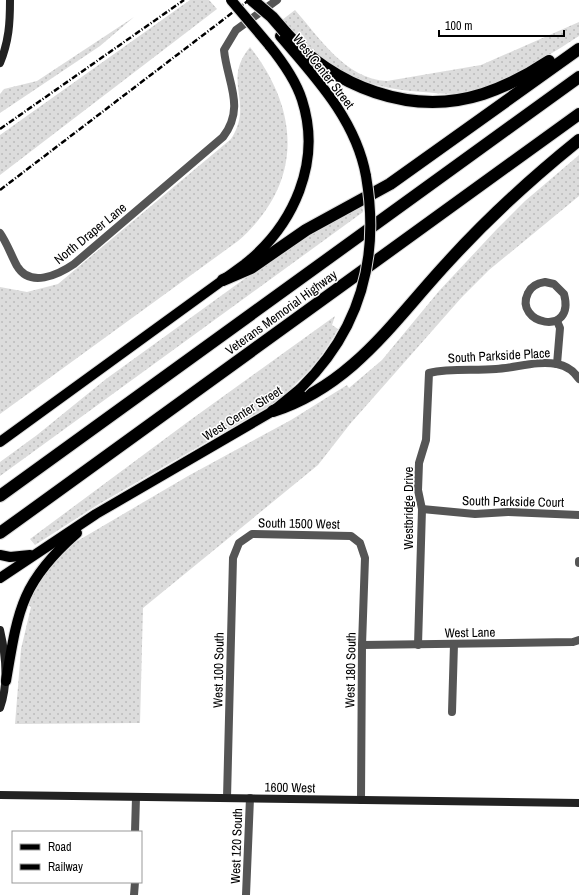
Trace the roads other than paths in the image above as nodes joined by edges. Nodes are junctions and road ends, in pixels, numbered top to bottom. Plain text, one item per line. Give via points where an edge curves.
1 (10, 0) edge
2 (231, 0) edge
3 (252, 0) edge
4 (277, 0) edge
5 (283, 34) junction
6 (579, 42) edge
7 (579, 49) edge
8 (0, 63) edge
9 (579, 77) edge
10 (579, 114) edge
11 (579, 140) edge
12 (0, 233) edge
13 (223, 280) junction
14 (557, 320) junction
15 (557, 364) junction
16 (429, 373) joint
17 (579, 379) edge
18 (273, 411) junction
19 (0, 442) edge
20 (5, 492) edge
21 (422, 509) junction
22 (96, 514) junction
23 (579, 515) edge
24 (0, 533) edge
25 (360, 542) joint
26 (238, 543) joint
27 (34, 554) junction
28 (0, 556) edge
29 (0, 578) edge
30 (0, 630) edge
31 (579, 640) edge
32 (418, 644) junction
33 (454, 644) junction
34 (362, 645) junction
35 (6, 681) junction
36 (0, 708) edge
37 (452, 712) dead end
38 (0, 795) edge
39 (136, 797) junction
40 (227, 798) junction
41 (250, 798) junction
42 (361, 800) junction
43 (579, 803) edge
44 (135, 831) edge
45 (134, 883) edge
46 (134, 895) edge
47 (246, 895) edge

1 - 8 street via 10,26
2 - 13 main road, West Center Street, bridge via 270,45 286,69 303,103 309,142 305,174 294,204 273,238 256,256
3 - 5 highway, bridge via 272,17
4 - 12 street, North Draper Lane via 236,30 224,50 236,107 229,130 74,264 51,277 38,278 22,273
5 - 6 highway via 345,81 380,95 428,101 465,98 499,89 531,73
5 - 18 main road, West Center Street, bridge via 337,106 355,141 366,176 370,200 371,244 360,297 336,346 315,374
7 - 13 highway via 390,184 306,230 251,268
9 - 20 highway, Veterans Memorial Highway
10 - 24 highway, Veterans Memorial Highway
11 - 18 highway via 524,187 469,240 356,364 333,382 305,398
13 - 19 main road, West Center Street
14 - 14 street via 562,317 565,309 562,290 550,282 536,284 527,295 525,304 528,312 539,320
14 - 15 street via 560,328
15 - 16 street, South Parkside Place via 440,370
15 - 17 street, South Parkside Place via 570,369
16 - 21 street, Westbridge Drive via 426,440 419,463 418,490
18 - 22 main road, West Center Street
21 - 23 street, South Parkside Court via 475,514 508,512
21 - 32 street, Westbridge Drive
22 - 27 main road, West Center Street
22 - 35 main road via 53,555 28,589 15,625
25 - 26 street, South 1500 West via 351,536 252,534
25 - 34 street, West 180 South via 365,558
26 - 40 street, West 100 South via 233,558
27 - 28 main road via 18,557
27 - 29 main road, West Center Street
30 - 35 street
31 - 33 street, West Lane
32 - 33 street, West Lane
32 - 34 street, West Lane
33 - 37 street
34 - 42 street, West 180 South
35 - 36 street via 6,693
38 - 39 street, 1600 West
39 - 40 street, 1600 West
39 - 44 street
40 - 41 street, 1600 West
41 - 42 street, 1600 West
41 - 47 street, West 120 South
42 - 43 street, 1600 West
45 - 46 street

